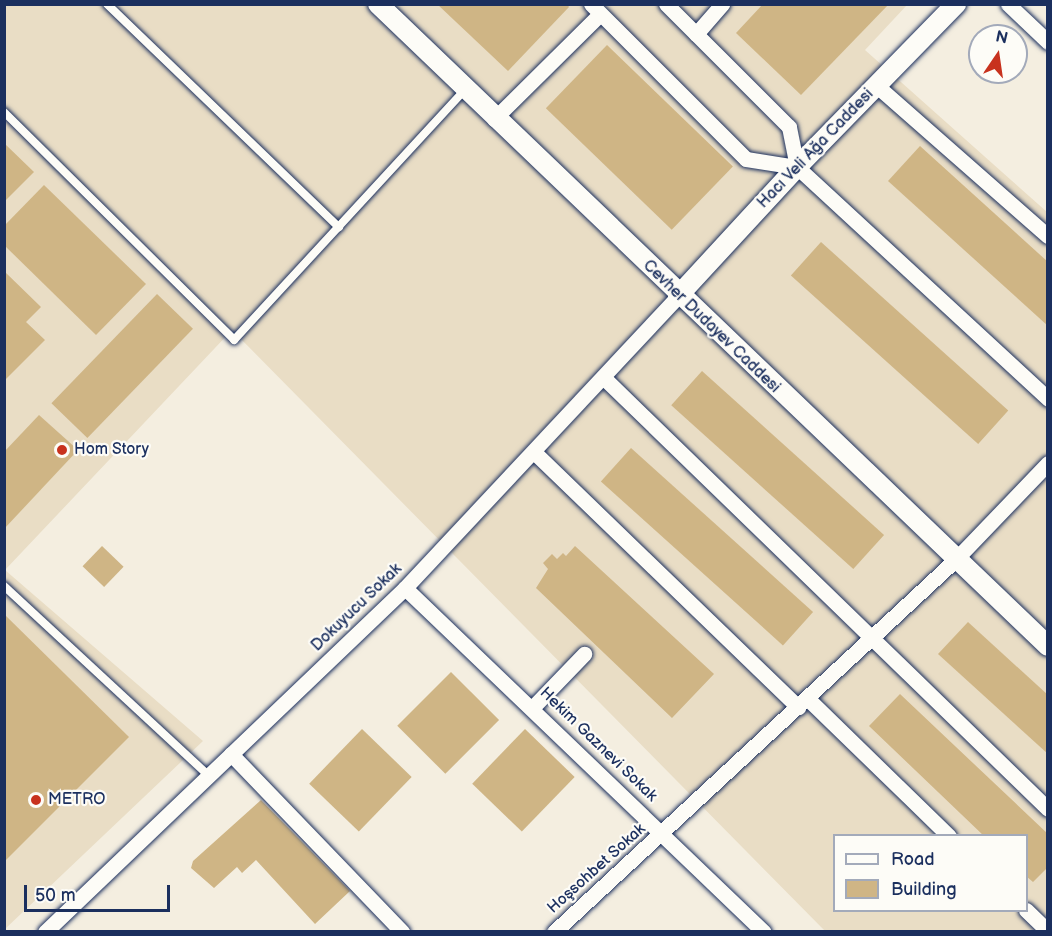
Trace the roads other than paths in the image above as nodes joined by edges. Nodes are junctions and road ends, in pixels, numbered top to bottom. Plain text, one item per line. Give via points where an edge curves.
1 (107, 4) edge
2 (378, 4) edge
3 (666, 4) edge
4 (722, 4) edge
5 (956, 4) edge
6 (1008, 4) edge
7 (595, 9) edge
8 (696, 34) junction
9 (1047, 42) edge
10 (877, 86) junction
11 (465, 90) junction
12 (4, 112) edge
13 (494, 119) junction
14 (797, 167) junction
15 (339, 227) junction
16 (1047, 236) edge
17 (678, 296) junction
18 (603, 378) junction
19 (1047, 399) edge
20 (534, 453) junction
21 (1047, 463) edge
22 (955, 560) junction
23 (4, 586) edge
24 (405, 588) junction
25 (870, 639) junction
26 (1047, 646) edge
27 (584, 654) dead end
28 (802, 703) junction
29 (533, 707) junction
30 (231, 754) junction
31 (209, 776) junction
32 (1047, 808) edge
33 (664, 833) junction
34 (947, 834) edge
35 (1028, 912) edge
36 (48, 930) edge
37 (1047, 931) edge
38 (402, 932) edge
39 (554, 932) edge
40 (764, 932) edge

1 - 15 lane
2 - 11 street, Cevher Dudayev Caddesi
3 - 8 street
4 - 8 street
5 - 10 street, Hacı Veli Ağa Caddesi
6 - 9 street
7 - 13 street
7 - 14 street via 746,159
8 - 14 street via 789,127
10 - 14 street, Hacı Veli Ağa Caddesi
10 - 16 street
11 - 13 street, Cevher Dudayev Caddesi
11 - 15 lane
12 - 15 lane via 234,340
13 - 17 street, Cevher Dudayev Caddesi
14 - 17 street, Hacı Veli Ağa Caddesi
14 - 19 street
17 - 18 street, Dokuyucu Sokak
17 - 22 street, Cevher Dudayev Caddesi
18 - 20 street, Dokuyucu Sokak
18 - 25 street
20 - 24 street, Dokuyucu Sokak
20 - 28 street
21 - 22 street, Hoşsohbet Sokak
22 - 25 street, Hoşsohbet Sokak
22 - 26 street, Cevher Dudayev Caddesi
23 - 31 lane
24 - 29 street, Hekim Gaznevi Sokak
24 - 30 street, Dokuyucu Sokak
25 - 28 street, Hoşsohbet Sokak
25 - 32 street
27 - 29 street
28 - 33 street, Hoşsohbet Sokak
28 - 34 street
29 - 33 street, Hekim Gaznevi Sokak
30 - 31 street, Dokuyucu Sokak
30 - 38 street
31 - 36 street, Dokuyucu Sokak
33 - 39 street, Hoşsohbet Sokak
33 - 40 street, Hekim Gaznevi Sokak
35 - 37 street

